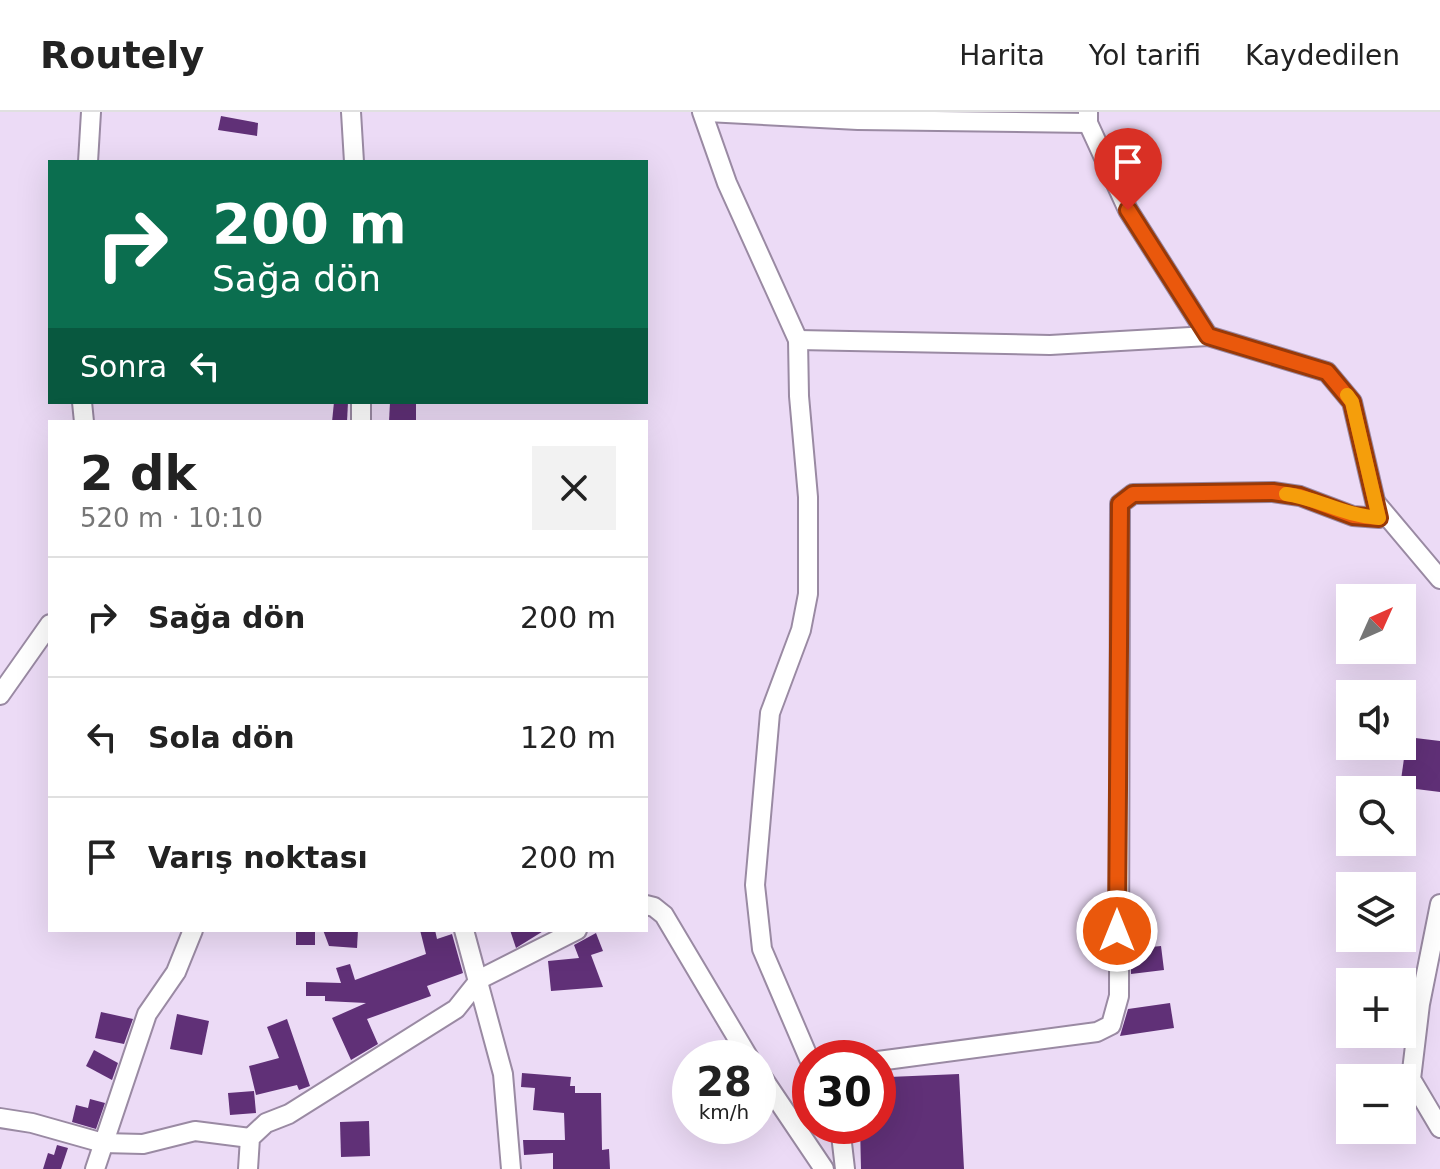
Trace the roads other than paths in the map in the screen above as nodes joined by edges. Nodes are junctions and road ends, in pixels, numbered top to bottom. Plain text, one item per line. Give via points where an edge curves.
1 (91, 112) edge
2 (351, 112) edge
3 (705, 112) edge
4 (1088, 117) edge
5 (88, 160) edge
6 (354, 160) edge
7 (1208, 336) junction
8 (798, 340) junction
9 (1374, 501) junction
10 (1440, 579) edge
11 (48, 627) edge
12 (0, 695) edge
13 (1440, 904) edge
14 (648, 906) edge
15 (192, 932) edge
16 (465, 932) edge
17 (573, 932) edge
18 (480, 979) junction
19 (737, 1040) edge
20 (801, 1040) edge
21 (896, 1059) edge
22 (776, 1098) edge
23 (0, 1118) edge
24 (1440, 1128) edge
25 (250, 1138) junction
26 (103, 1143) junction
27 (842, 1144) edge
28 (95, 1169) edge
29 (248, 1169) edge
30 (511, 1169) edge
31 (824, 1169) edge
32 (845, 1169) edge

1 - 5 street
2 - 6 street
3 - 4 street via 858,120
3 - 8 street via 727,183
4 - 7 street via 1128,210
7 - 8 street via 1050,345
7 - 9 street via 1327,372 1352,402
8 - 20 street via 808,594 801,630 770,713 755,885 762,949
9 - 10 street
9 - 21 street via 1379,518 1353,516 1273,492 1133,494 1120,504 1119,996 1111,1025 1097,1032
11 - 12 street
13 - 24 street via 1411,1079
14 - 19 street via 664,915
15 - 26 street via 176,972 147,1014
16 - 18 street
17 - 18 street
18 - 25 street via 456,1009 289,1114 266,1123
18 - 30 street via 503,1074
22 - 31 street
23 - 26 street
25 - 26 street via 195,1131 143,1144
25 - 29 street
26 - 28 street
27 - 32 street

